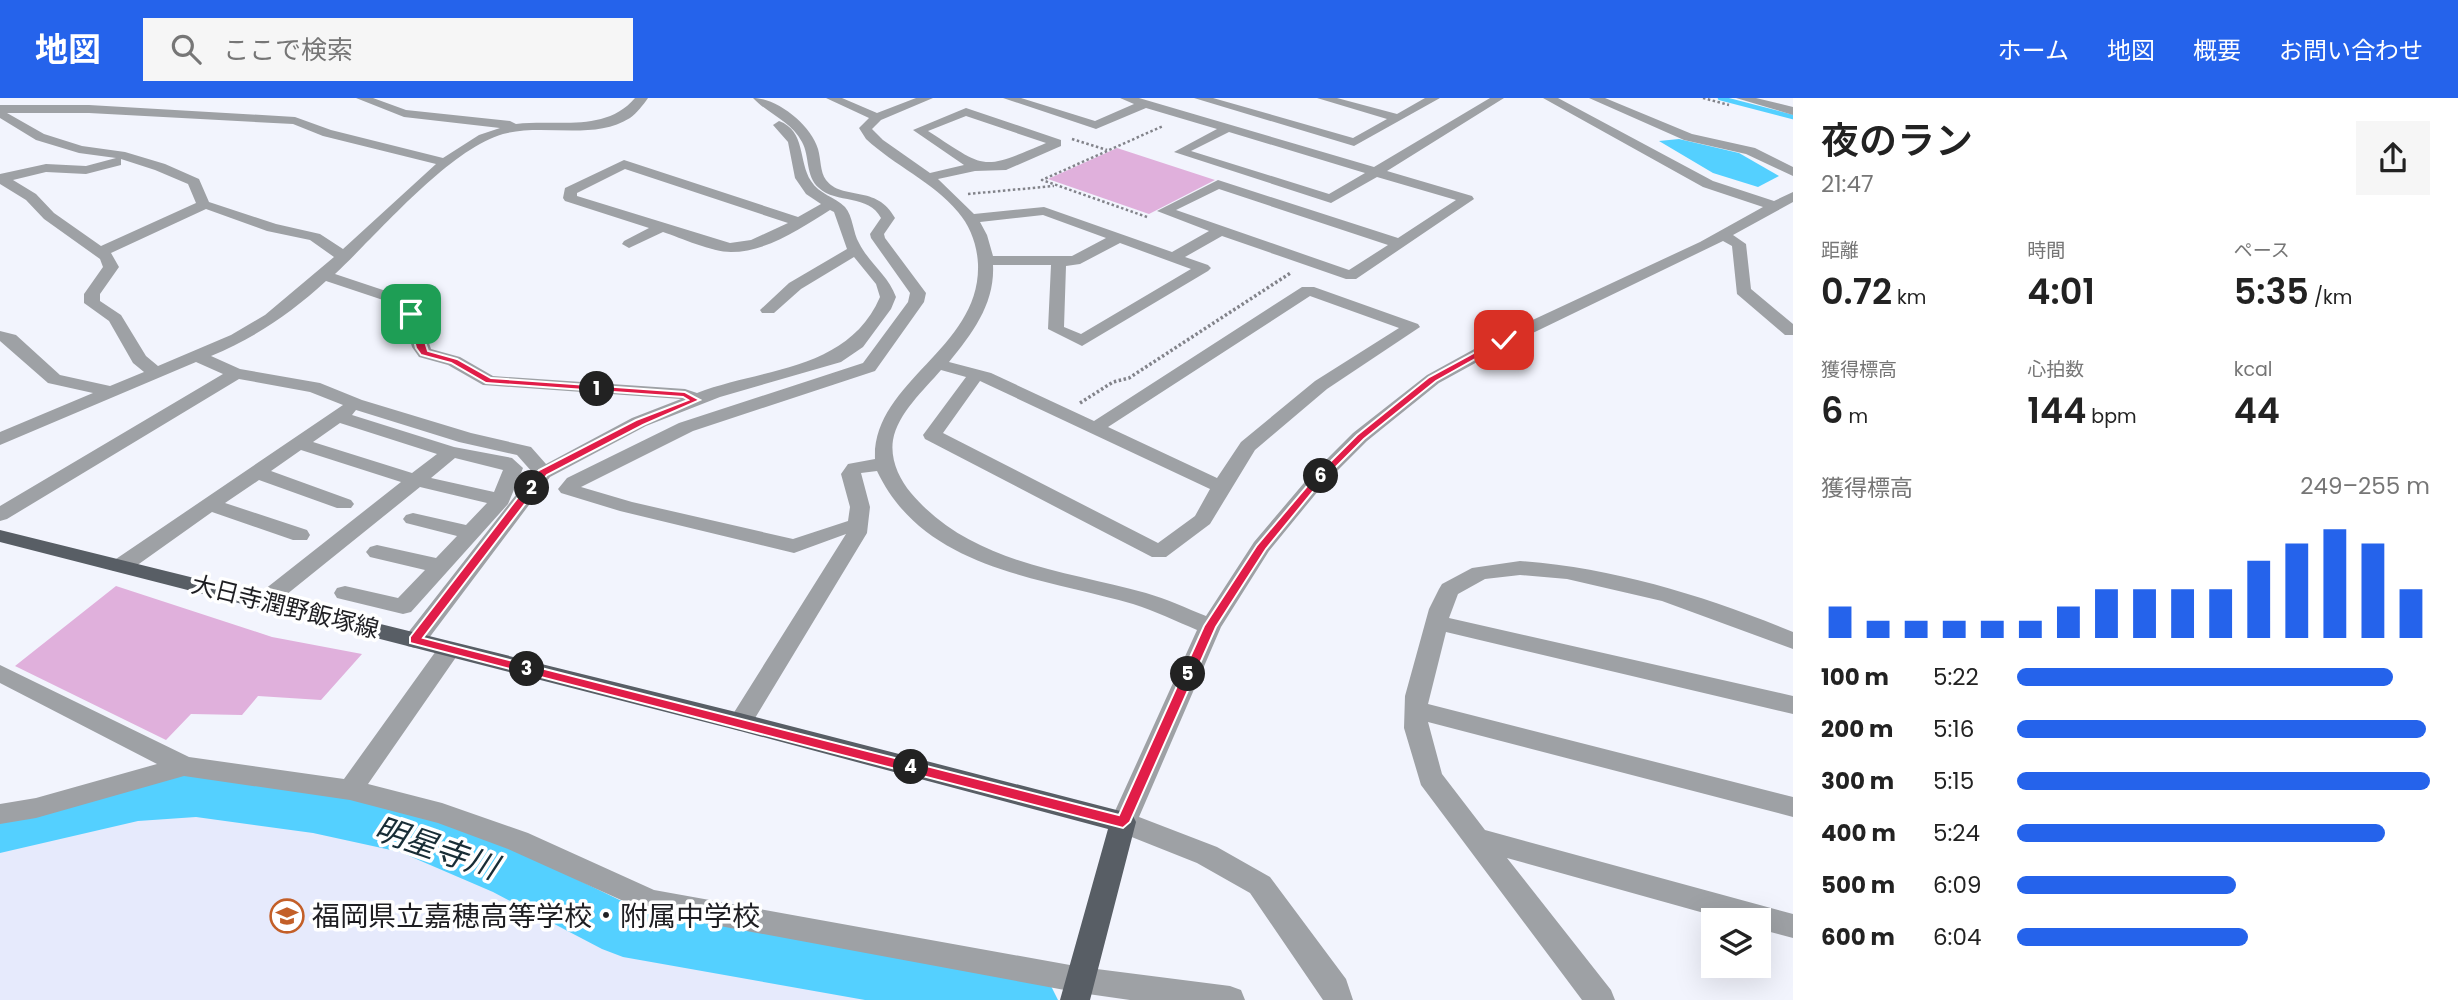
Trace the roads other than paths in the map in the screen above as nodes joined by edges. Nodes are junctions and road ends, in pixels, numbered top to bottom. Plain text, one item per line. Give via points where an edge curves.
1 (362, 98) edge
2 (642, 98) edge
3 (745, 98) edge
4 (760, 98) edge
5 (832, 98) edge
6 (927, 98) edge
7 (1009, 98) edge
8 (1126, 98) edge
9 (1199, 98) edge
10 (1323, 98) edge
11 (1434, 98) edge
12 (1498, 98) edge
13 (1549, 98) edge
14 (1595, 98) edge
15 (1742, 98) edge
16 (1791, 98) edge
17 (1145, 104) junction
18 (1779, 107) junction
19 (1793, 111) edge
20 (0, 112) edge
21 (1062, 114) junction
22 (877, 117) junction
23 (1399, 118) junction
24 (518, 126) junction
25 (1228, 128) junction
26 (1023, 131) junction
27 (116, 162) dead end
28 (446, 163) junction
29 (975, 167) junction
30 (1376, 172) junction
31 (1793, 172) edge
32 (1252, 174) junction
33 (928, 177) junction
34 (1, 179) edge
35 (1227, 187) junction
36 (1793, 196) edge
37 (832, 203) junction
38 (204, 205) junction
39 (1775, 206) junction
40 (969, 219) junction
41 (798, 222) junction
42 (663, 226) junction
43 (1220, 231) junction
44 (1722, 235) junction
45 (1118, 238) junction
46 (629, 244) dead end
47 (1400, 244) junction
48 (856, 250) junction
49 (100, 252) junction
50 (344, 257) junction
51 (1172, 258) junction
52 (986, 260) junction
53 (1059, 261) junction
54 (324, 275) junction
55 (768, 310) dead end
56 (1791, 331) edge
57 (0, 336) edge
58 (196, 356) junction
59 (939, 364) junction
60 (155, 372) junction
61 (236, 373) junction
62 (976, 374) junction
63 (112, 392) junction
64 (695, 400) junction
65 (356, 404) junction
66 (338, 416) junction
67 (1095, 428) junction
68 (0, 439) edge
69 (298, 443) junction
70 (451, 452) junction
71 (884, 464) junction
72 (256, 472) junction
73 (543, 473) junction
74 (417, 478) junction
75 (1221, 487) junction
76 (501, 500) junction
77 (344, 503) dead end
78 (210, 505) junction
79 (0, 515) edge
80 (413, 519) dead end
81 (858, 526) junction
82 (471, 533) junction
83 (300, 535) dead end
84 (0, 536) edge
85 (377, 552) dead end
86 (121, 566) junction
87 (440, 566) junction
88 (345, 593) dead end
89 (263, 602) junction
90 (1438, 622) junction
91 (1210, 626) junction
92 (415, 640) junction
93 (1793, 641) edge
94 (449, 650) junction
95 (0, 673) edge
96 (1793, 705) edge
97 (1415, 710) junction
98 (740, 722) junction
99 (184, 766) junction
100 (349, 790) junction
101 (1793, 807) edge
102 (0, 814) edge
103 (1123, 822) junction
104 (1474, 838) junction
105 (1793, 926) edge
106 (1078, 990) edge
107 (1230, 1000) edge
108 (1339, 1000) edge
109 (1600, 1000) edge

1 - 24 street via 404,113
2 - 24 street via 627,114 604,122
3 - 37 street via 794,141 802,178 811,191
4 - 81 street via 809,142 825,187 875,204 887,213 878,238 918,293 916,302 869,367 686,427 573,482 568,489 794,546 839,528
5 - 22 street
6 - 22 street
7 - 21 street
8 - 17 street
9 - 23 street via 1354,142
10 - 23 street
11 - 23 street
12 - 30 street
13 - 39 street via 1708,184
14 - 31 street via 1688,137 1750,151
15 - 18 street
16 - 18 street
17 - 21 street via 1096,125
17 - 25 street
18 - 19 street
20 - 28 street via 89,108 295,121
20 - 38 street via 40,137 120,155 194,182
21 - 26 street
22 - 33 street via 865,128 868,134
24 - 28 street via 491,133
25 - 30 street
25 - 32 street via 1180,152
26 - 29 street via 1057,143 1001,167
26 - 29 street via 966,112 919,130
27 - 34 street via 86,170 46,168
28 - 50 street
29 - 33 street
30 - 32 street via 1331,199
30 - 47 street via 1466,199
32 - 35 street
33 - 40 street
34 - 49 street
35 - 43 street via 1218,184 1164,211
35 - 47 street
36 - 39 street
37 - 41 street
37 - 48 street via 845,220
38 - 49 street
38 - 50 street via 315,237
39 - 44 street
40 - 45 street via 1044,211
40 - 52 street
41 - 42 street via 750,247 729,248
41 - 42 street via 624,164 570,191 570,198
42 - 46 street
43 - 47 street via 1351,276
43 - 51 street
44 - 56 street via 1739,244 1744,291
44 - 91 street via 1433,379 1360,437 1317,481 1261,547
45 - 51 street
45 - 53 street via 1075,261
48 - 55 street via 794,286
48 - 64 street via 883,283 888,297 857,344 835,358
49 - 60 street via 111,267 92,294 93,303 115,318 139,359
50 - 54 street
51 - 53 street via 1203,268 1082,341 1056,329
52 - 53 street
52 - 59 street via 984,293 975,317
54 - 58 street via 265,324
54 - 64 street via 395,299 411,314 425,353 454,361 489,381 685,394
57 - 63 street via 10,339 54,379
58 - 60 street
58 - 61 street
59 - 62 street
59 - 71 street via 890,421
60 - 63 street
61 - 65 street via 314,387
61 - 79 street
62 - 67 street
62 - 75 street via 932,435 1159,552 1203,520
63 - 68 street
64 - 73 street via 639,422
65 - 66 street
65 - 73 street via 466,438 524,450
66 - 69 street
66 - 70 street
67 - 75 street
67 - 75 street via 1308,290 1412,327 1321,385 1248,446
69 - 72 street
69 - 74 street
70 - 74 street
70 - 76 street via 505,462 513,468
71 - 81 street via 855,468 851,474 860,507
71 - 91 street via 909,506 949,542 1011,565 1144,600
72 - 77 street
72 - 78 street
73 - 92 street
74 - 76 street
74 - 89 street
76 - 82 street
78 - 83 street
78 - 86 street
80 - 82 street
81 - 98 street
82 - 87 street
84 - 86 main road, 大日寺潤野飯塚線
85 - 87 street
86 - 89 main road, 大日寺潤野飯塚線
87 - 88 street via 403,607
89 - 92 main road, 大日寺潤野飯塚線
90 - 93 street via 1447,592 1467,575 1522,567 1562,571 1673,596
90 - 96 street
90 - 97 street
91 - 103 street
92 - 94 main road, 大日寺潤野飯塚線
94 - 98 main road, 大日寺潤野飯塚線
94 - 100 street
95 - 99 street
97 - 101 street
97 - 104 street via 1430,778
98 - 103 main road, 大日寺潤野飯塚線
99 - 100 street
99 - 102 street
100 - 106 street via 442,813 518,841 650,901
103 - 106 main road
103 - 108 street via 1207,855 1260,885 1307,947
104 - 105 street
104 - 109 street
106 - 107 street

